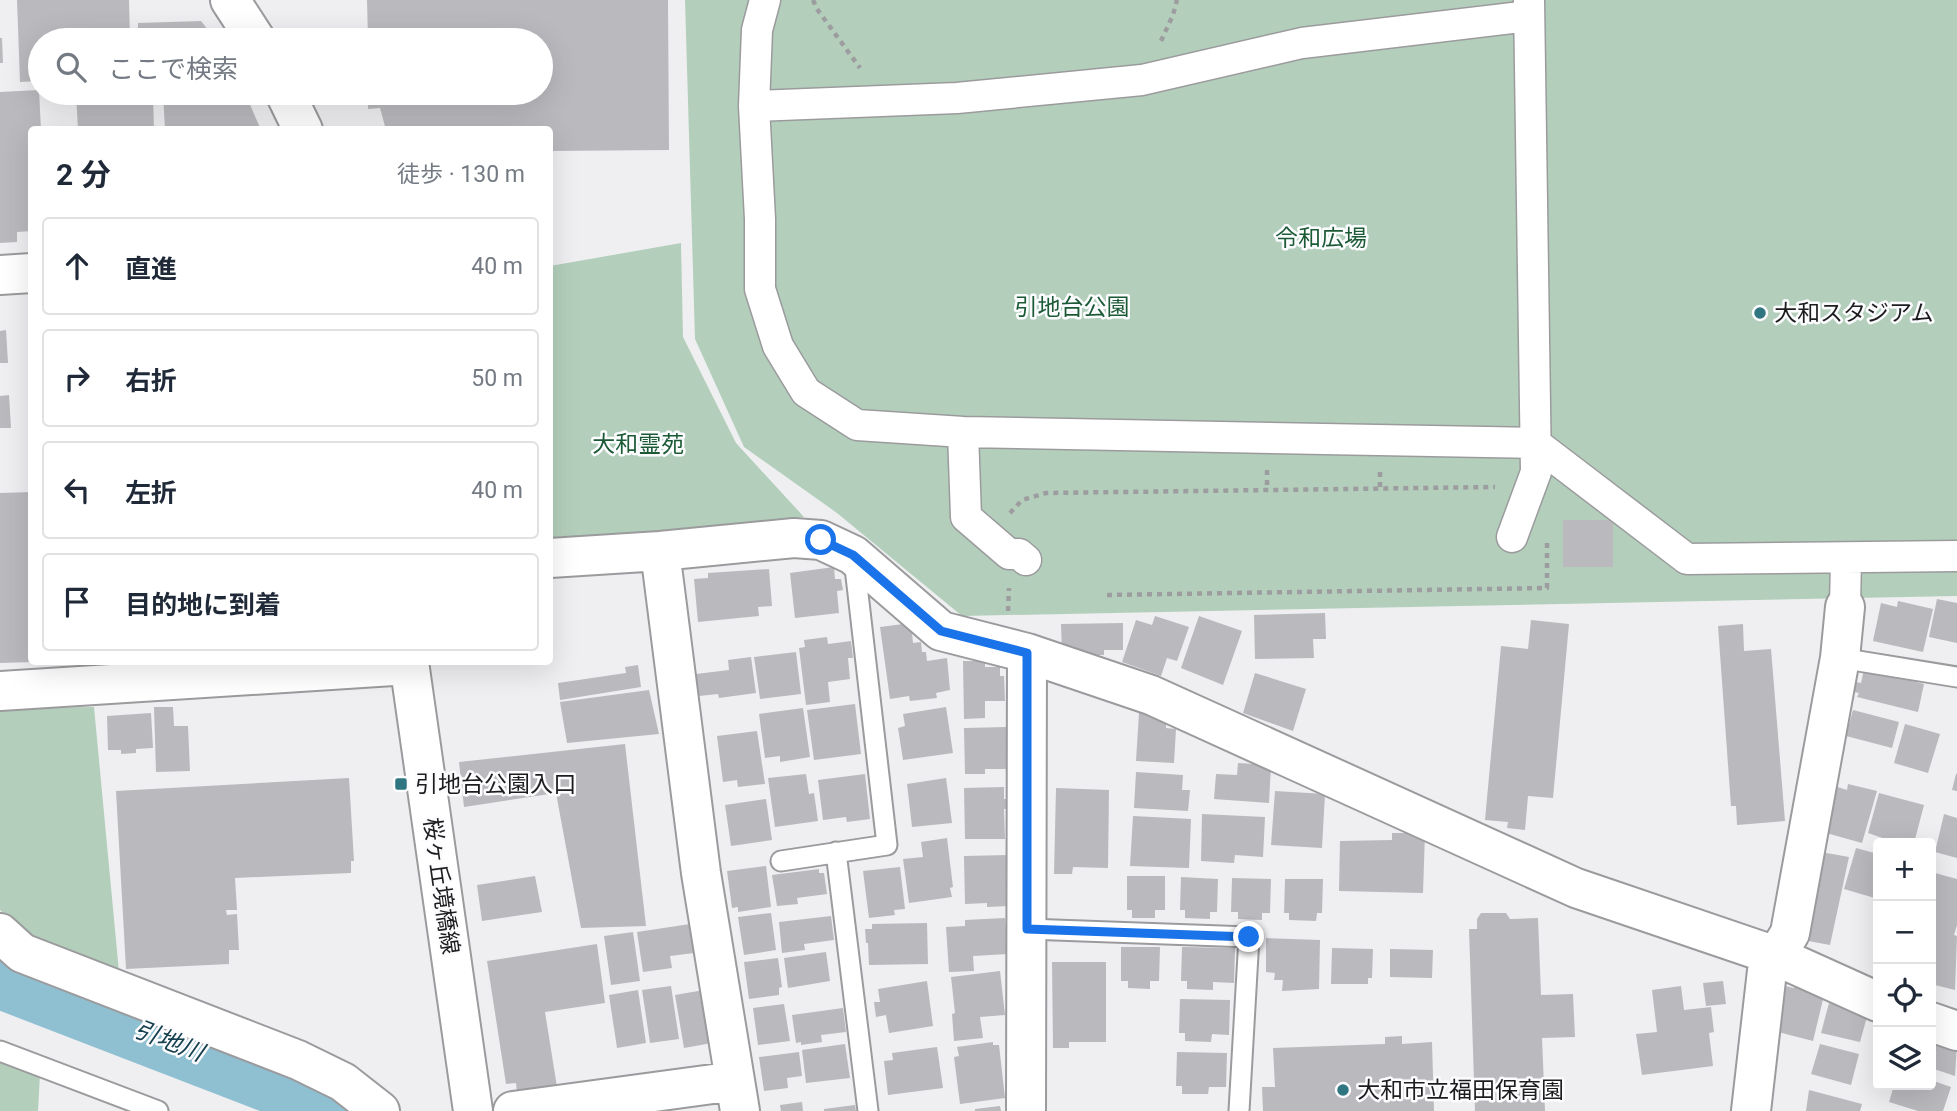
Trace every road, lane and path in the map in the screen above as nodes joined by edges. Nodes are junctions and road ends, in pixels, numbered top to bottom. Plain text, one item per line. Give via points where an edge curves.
1 (230, 0) edge
2 (765, 0) edge
3 (813, 0) edge
4 (1529, 8) edge
5 (248, 28) edge
6 (862, 70) dead end
7 (291, 105) edge
8 (754, 106) junction
9 (301, 126) edge
10 (28, 273) edge
11 (0, 275) edge
12 (963, 432) junction
13 (1535, 443) junction
14 (1531, 487) junction
15 (1512, 537) dead end
16 (1547, 537) dead end
17 (660, 551) junction
18 (853, 555) junction
19 (1957, 556) edge
20 (1018, 557) junction
21 (553, 558) edge
22 (1846, 558) junction
23 (1108, 596) dead end
24 (1845, 607) joint
25 (1017, 651) junction
26 (1840, 658) junction
27 (380, 665) edge
28 (409, 665) edge
29 (1957, 677) edge
30 (0, 691) edge
31 (836, 852) junction
32 (781, 861) dead end
33 (1027, 929) junction
34 (0, 933) edge
35 (1776, 956) junction
36 (1873, 1000) edge
37 (1936, 1024) edge
38 (1957, 1031) edge
39 (0, 1051) edge
40 (738, 1096) edge
41 (158, 1111) edge
42 (380, 1111) edge
43 (473, 1111) edge
44 (513, 1111) edge
45 (868, 1111) edge
46 (1026, 1111) edge
47 (1239, 1111) edge
48 (1751, 1111) edge

1 - 5 street
2 - 8 street via 758,30
3 - 6 path
4 - 8 street via 1302,43 1142,80 957,98
4 - 13 street
7 - 9 street
8 - 12 street via 760,289 778,346 806,392 857,425
10 - 11 street
12 - 13 street
12 - 20 street via 966,517
13 - 14 street via 1536,472
13 - 22 street via 1687,559
14 - 15 street
14 - 20 path via 1046,493 1023,500 1010,512
16 - 23 path via 1548,588
17 - 18 street via 794,538 821,540
17 - 21 street
17 - 40 street via 701,873
18 - 25 street via 941,631
18 - 31 lane via 887,845
19 - 22 street
20 - 25 path
22 - 24 street
24 - 26 street
25 - 33 street
25 - 35 street via 1151,695 1576,888
26 - 29 lane
26 - 35 street via 1790,933
27 - 30 street
28 - 43 street, 桜ヶ丘境橋線
31 - 32 lane
31 - 45 lane
33 - 46 street
33 - 47 lane via 1249,937
34 - 42 street via 22,953 299,1060 344,1082
35 - 36 street
35 - 48 street via 1767,971
37 - 38 street
39 - 41 lane
40 - 44 street

